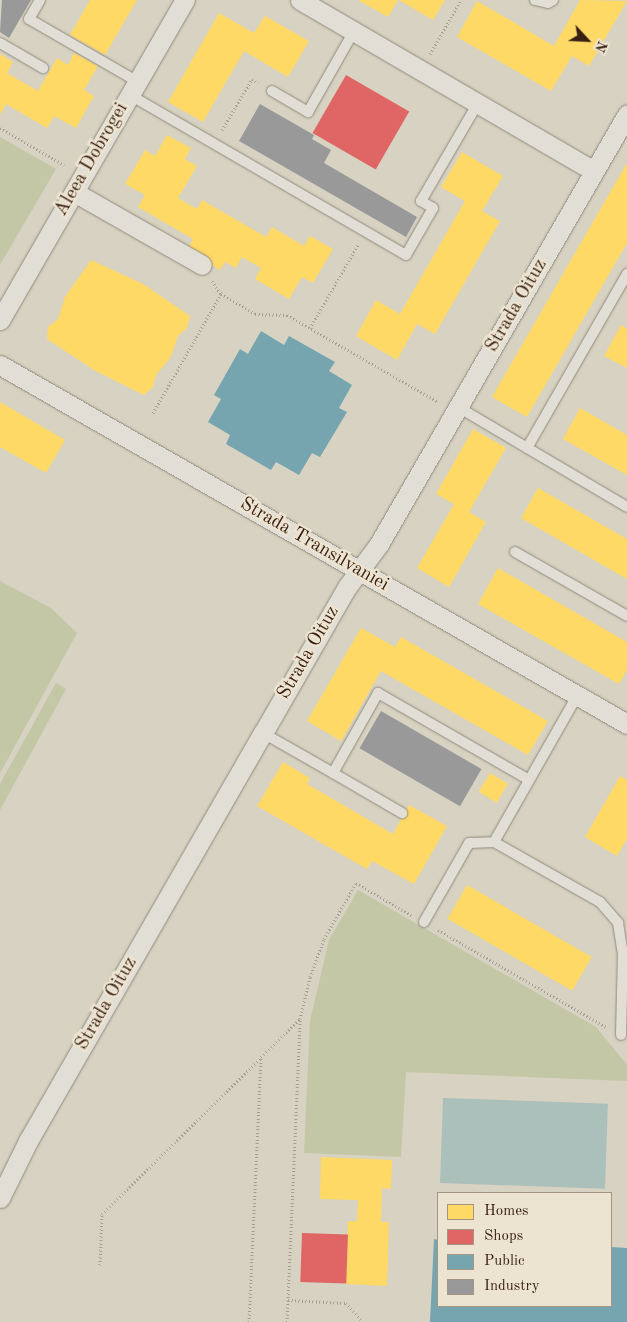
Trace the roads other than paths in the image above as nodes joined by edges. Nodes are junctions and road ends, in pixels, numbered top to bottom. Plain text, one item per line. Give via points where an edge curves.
1 (40, 0) edge
2 (185, 0) edge
3 (300, 0) edge
4 (535, 0) edge
5 (553, 0) edge
6 (354, 31) junction
7 (0, 43) edge
8 (43, 68) dead end
9 (134, 88) junction
10 (272, 91) road end
11 (478, 103) junction
12 (627, 114) edge
13 (594, 171) junction
14 (74, 192) junction
15 (202, 266) dead end
16 (627, 274) edge
17 (623, 289) edge
18 (0, 320) edge
19 (0, 365) edge
20 (449, 405) junction
21 (527, 448) junction
22 (627, 507) edge
23 (515, 552) dead end
24 (360, 571) junction
25 (627, 616) edge
26 (577, 696) junction
27 (626, 723) edge
28 (263, 733) junction
29 (333, 773) junction
30 (529, 780) junction
31 (402, 813) dead end
32 (494, 842) junction
33 (424, 922) road end
34 (620, 1035) road end
35 (0, 1198) edge

1 - 9 lane via 29,19
2 - 9 street, Aleea Dobrogei
3 - 6 street
4 - 5 lane via 548,3
6 - 10 lane via 308,112
6 - 11 street
7 - 8 lane
9 - 11 lane via 214,144 406,255 433,208 421,201
9 - 14 street, Aleea Dobrogei
11 - 13 street
12 - 13 street, Strada Oituz
13 - 20 street, Strada Oituz
14 - 15 street
14 - 18 street, Aleea Dobrogei
16 - 17 lane
17 - 21 lane
19 - 24 street, Strada Transilvaniei
20 - 21 lane
20 - 24 street, Strada Oituz via 379,544
21 - 22 lane
23 - 25 lane
24 - 26 street, Strada Transilvaniei
24 - 28 street, Strada Oituz
26 - 27 street, Strada Transilvaniei
26 - 30 lane
28 - 29 lane
28 - 35 street, Strada Oituz via 28,1141
29 - 30 lane via 378,693
29 - 31 lane
30 - 32 lane
32 - 33 lane via 469,843
32 - 34 lane via 600,902 618,923 623,953

